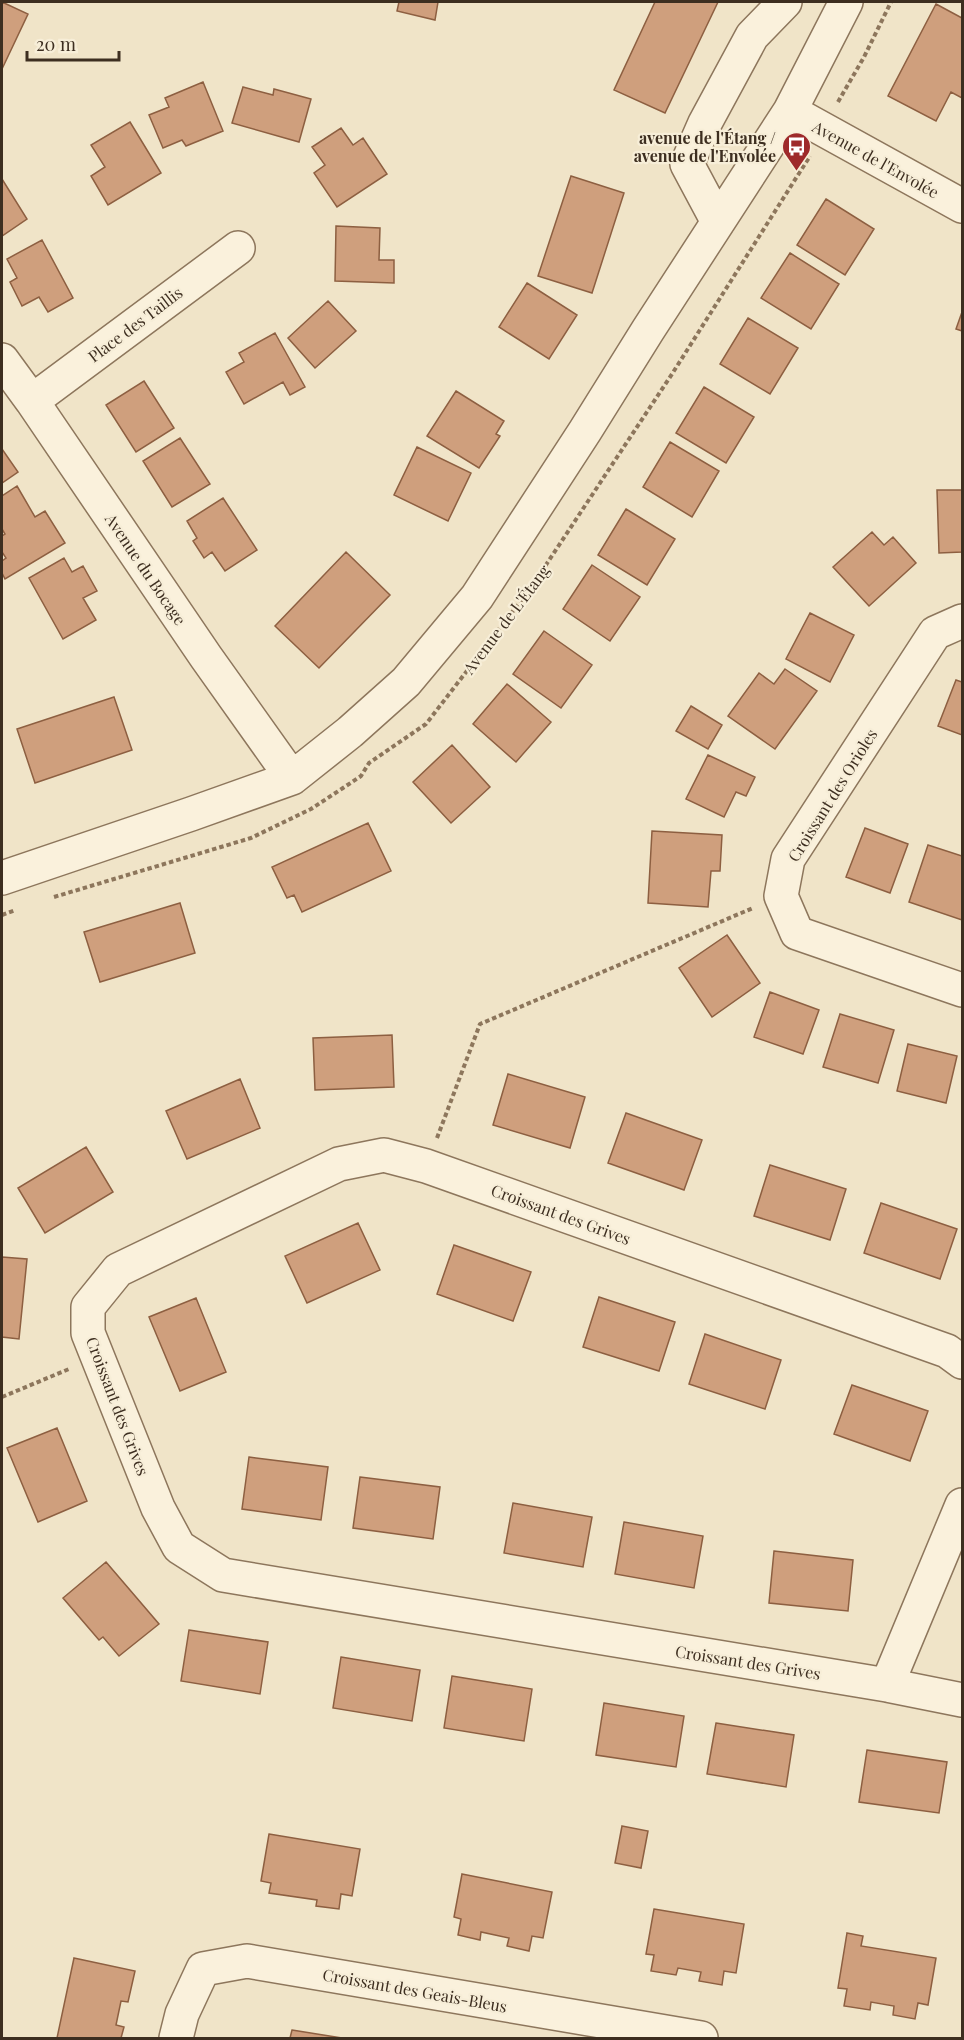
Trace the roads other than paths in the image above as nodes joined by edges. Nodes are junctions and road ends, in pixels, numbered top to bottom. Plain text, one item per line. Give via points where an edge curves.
1 (785, 2) edge
2 (837, 2) edge
3 (790, 111) junction
4 (963, 206) edge
5 (718, 222) junction
6 (238, 248) dead end
7 (2, 360) edge
8 (32, 401) junction
9 (963, 621) edge
10 (292, 778) junction
11 (2, 878) edge
12 (963, 990) edge
13 (963, 1362) edge
14 (963, 1505) edge
15 (887, 1685) junction
16 (963, 1700) edge
17 (176, 2038) edge
18 (701, 2038) edge

1 - 5 street via 752,36 687,164
2 - 3 street
3 - 4 street, Avenue de l'Envolée
3 - 5 street
5 - 10 street via 477,597 406,682
6 - 8 street, Place des Taillis
7 - 8 street, Avenue du Bocage
8 - 10 street, Avenue du Bocage
9 - 12 street, Croissant des Orioles via 935,633 788,859 782,896 797,933
10 - 11 street
13 - 15 street, Croissant des Grives via 947,1351 426,1166 384,1155 339,1164 118,1270 88,1307 88,1333 158,1508 179,1547 223,1575
14 - 15 street
15 - 16 street, Croissant des Grives
17 - 18 street, Croissant des Geais-Bleus via 182,2014 203,1969 247,1961

